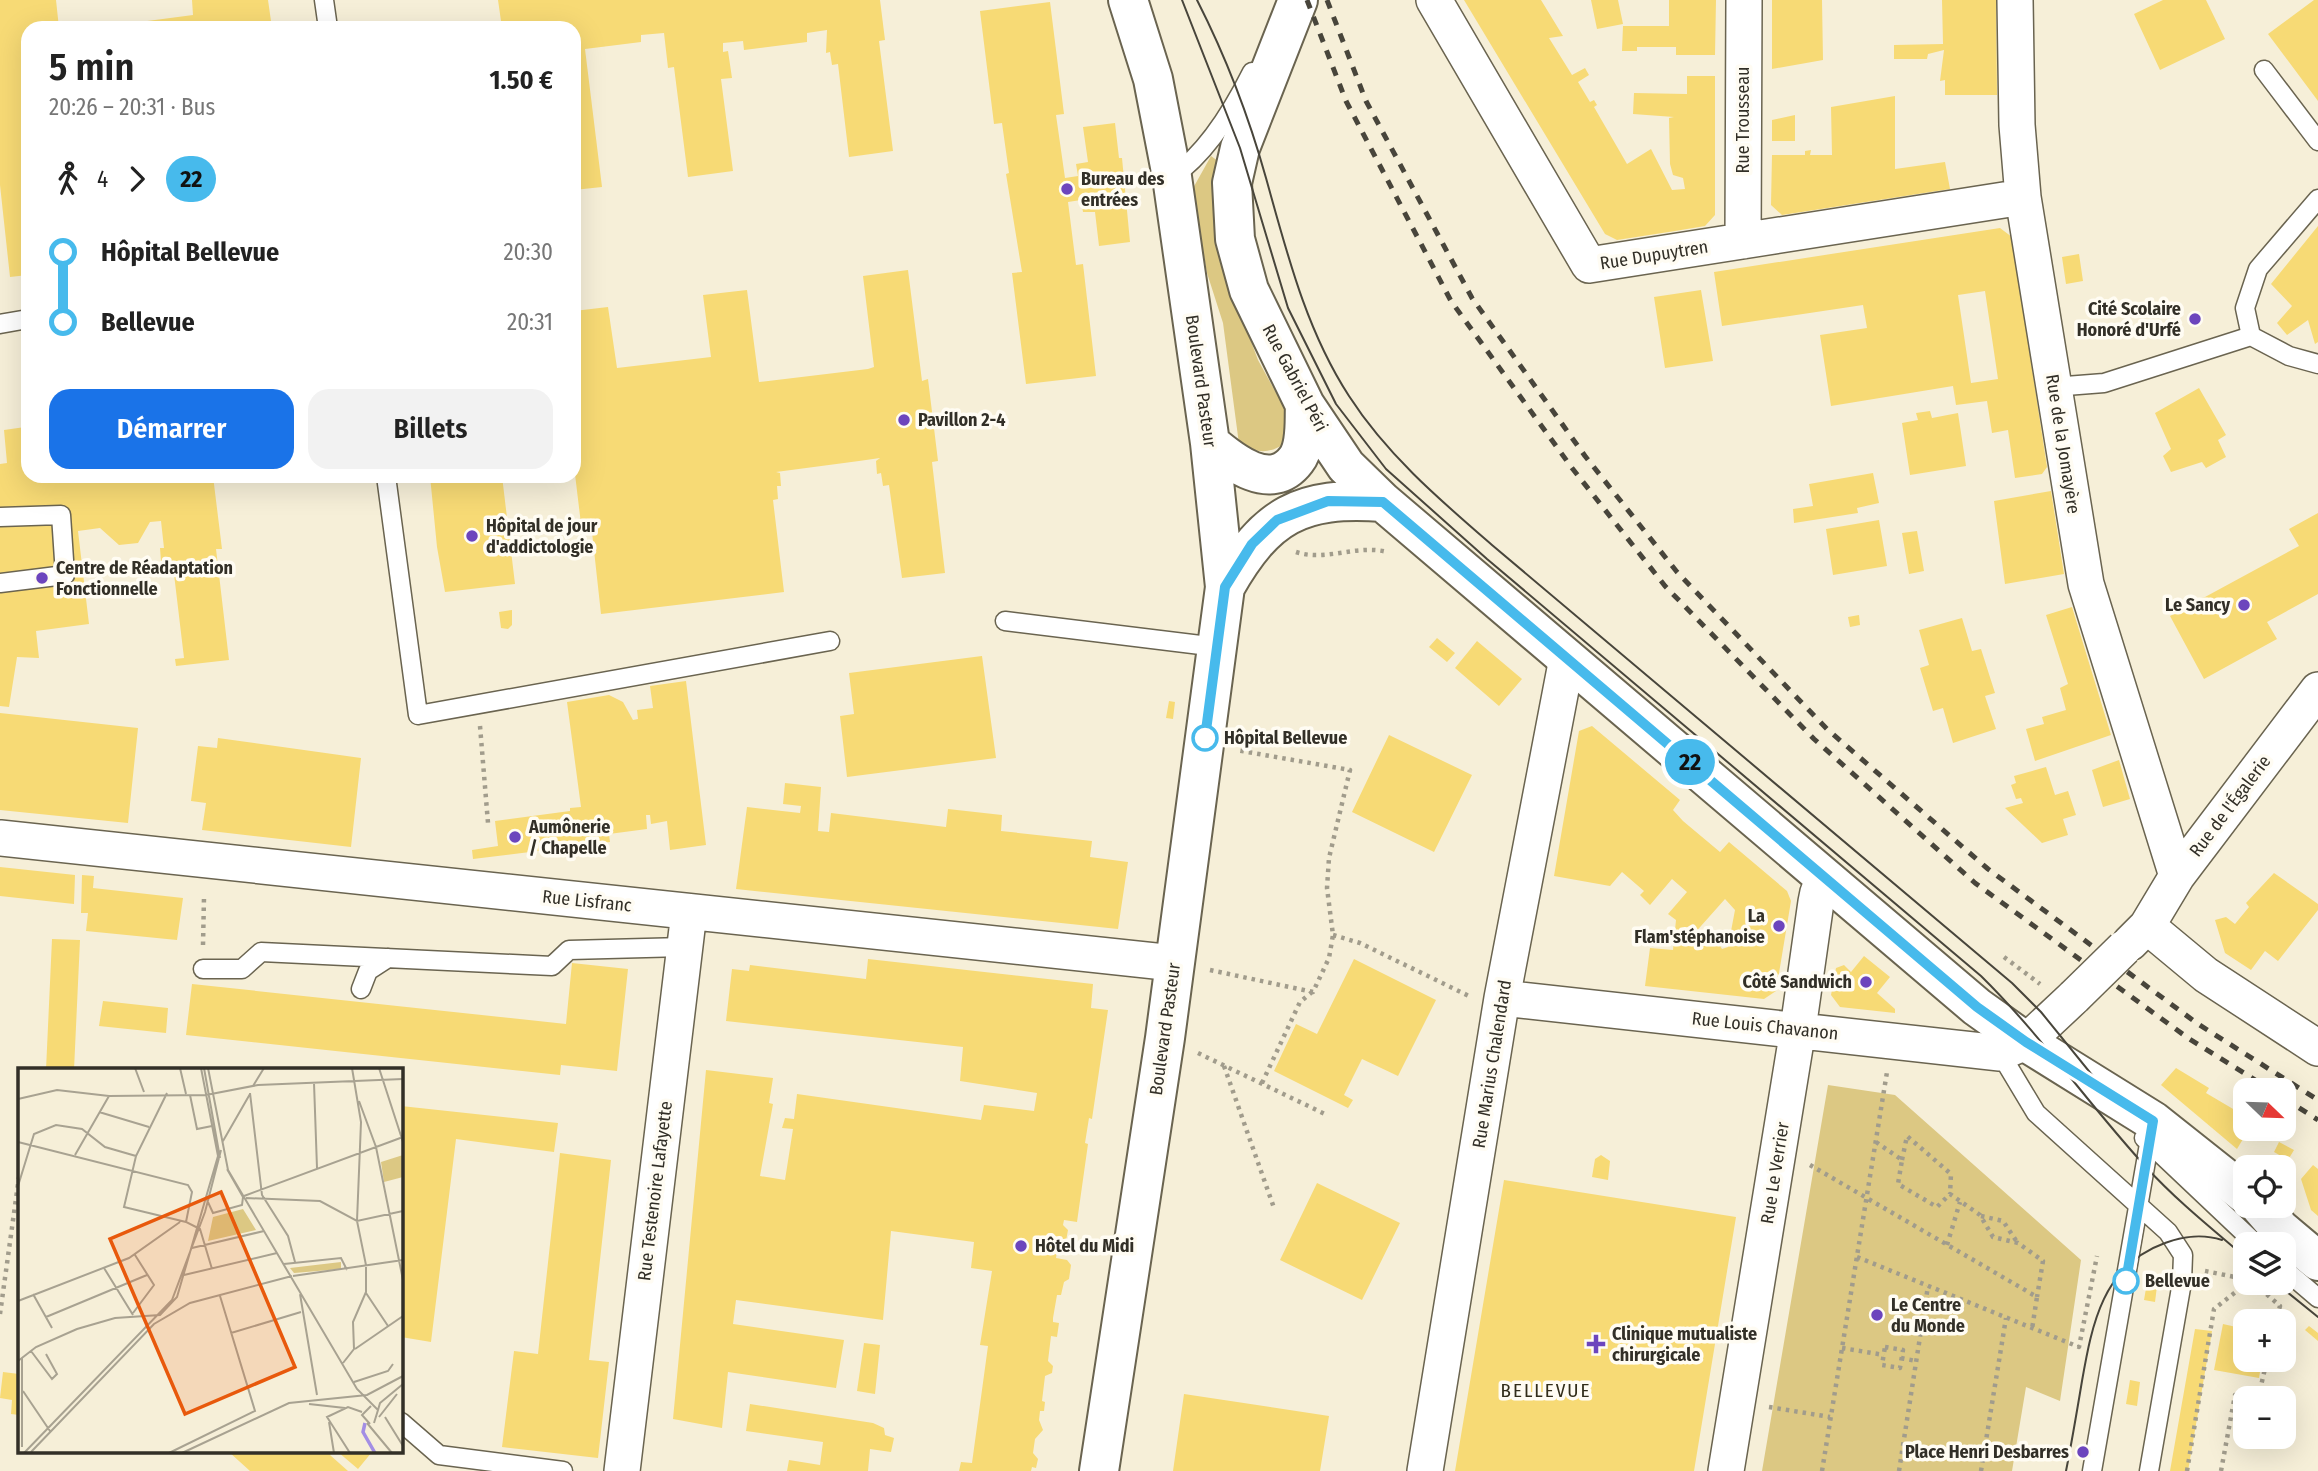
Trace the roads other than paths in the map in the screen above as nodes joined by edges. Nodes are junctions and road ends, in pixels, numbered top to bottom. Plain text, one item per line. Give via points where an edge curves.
1 (324, 0) edge
2 (1128, 0) edge
3 (1279, 0) edge
4 (1298, 0) edge
5 (1434, 0) edge
6 (1744, 0) edge
7 (2015, 0) edge
8 (327, 21) edge
9 (2264, 70) dead end
10 (1260, 76) junction
11 (2318, 141) edge
12 (1172, 177) junction
13 (2023, 197) junction
14 (2318, 199) edge
15 (1743, 241) junction
16 (21, 321) edge
17 (0, 324) edge
18 (2251, 336) junction
19 (2318, 364) edge
20 (2053, 387) junction
21 (1305, 405) junction
22 (1210, 443) junction
23 (387, 483) edge
24 (1383, 502) junction
25 (0, 517) edge
26 (0, 583) edge
27 (1225, 587) junction
28 (1005, 621) dead end
29 (830, 642) dead end
30 (1217, 647) junction
31 (1567, 658) junction
32 (2318, 690) edge
33 (0, 838) edge
34 (2176, 876) junction
35 (1829, 880) junction
36 (689, 912) junction
37 (2136, 937) junction
38 (684, 947) junction
39 (388, 958) junction
40 (1174, 963) junction
41 (203, 969) road end
42 (361, 989) dead end
43 (1502, 998) junction
44 (1798, 1029) junction
45 (2013, 1048) junction
46 (2318, 1048) edge
47 (2151, 1132) junction
48 (2233, 1186) edge
49 (2138, 1207) junction
50 (2270, 1218) edge
51 (2245, 1232) edge
52 (2318, 1261) edge
53 (2296, 1279) edge
54 (2318, 1298) edge
55 (402, 1423) edge
56 (563, 1471) edge
57 (622, 1471) edge
58 (1099, 1471) edge
59 (1425, 1471) edge
60 (1726, 1471) edge
61 (2092, 1471) edge
62 (2149, 1471) edge

1 - 8 lane
2 - 12 main road, Boulevard Pasteur via 1153,79
3 - 10 lane
4 - 10 main road, Rue Gabriel Péri
5 - 15 street, Rue Dupuytren via 1589,265
6 - 15 street, Rue Trousseau
7 - 13 street, Rue de la Jomayère
9 - 11 lane
10 - 12 lane via 1186,167
10 - 21 main road, Rue Gabriel Péri via 1232,183 1232,217 1250,290
12 - 22 main road, Boulevard Pasteur
13 - 15 street, Rue Dupuytren
13 - 20 street, Rue de la Jomayère
14 - 18 lane via 2258,269 2245,309
16 - 17 lane
18 - 19 lane via 2289,356
18 - 20 lane via 2104,383
20 - 34 street, Rue de la Jomayère via 2086,584
21 - 22 main road via 1301,448 1296,460 1278,473 1255,474
21 - 24 main road, Rue Gabriel Péri via 1346,466
22 - 27 main road, Boulevard Pasteur
23 - 29 lane via 418,715
24 - 27 main road, Boulevard Pasteur via 1328,501 1277,520 1252,544
24 - 31 main road, Rue Gabriel Péri
25 - 26 lane via 61,515 65,575
27 - 30 main road, Boulevard Pasteur
28 - 30 lane
30 - 40 main road, Boulevard Pasteur
31 - 35 main road, Rue Gabriel Péri
31 - 43 street, Rue Marius Chalendard
32 - 34 street, Rue de l'Égalerie
33 - 36 street, Rue Lisfranc
34 - 37 street, Rue de l'Égalerie
35 - 44 street, Rue Le Verrier via 1818,892
35 - 45 main road, Rue Gabriel Péri via 1977,1007
36 - 38 street, Rue Testenoire Lafayette
36 - 40 street, Rue Lisfranc
37 - 45 street, Rue de l'Égalerie, bridge via 2059,991
37 - 46 street via 2206,975
38 - 39 lane via 569,950 552,966
38 - 57 street, Rue Testenoire Lafayette
39 - 41 lane via 261,952 242,969
39 - 42 lane via 368,971
40 - 58 main road, Boulevard Pasteur
43 - 44 street, Rue Louis Chavanon
43 - 59 street, Rue Marius Chalendard
44 - 45 street, Rue Louis Chavanon
44 - 60 street, Rue Le Verrier
45 - 47 main road, Rue Gabriel Péri via 2105,1091
45 - 49 lane via 2036,1114
47 - 48 main road, Rue Gabriel Péri
47 - 49 lane
47 - 51 lane
49 - 61 lane
49 - 62 lane via 2175,1240 2184,1267
50 - 52 main road
53 - 54 lane
55 - 56 lane via 439,1455

